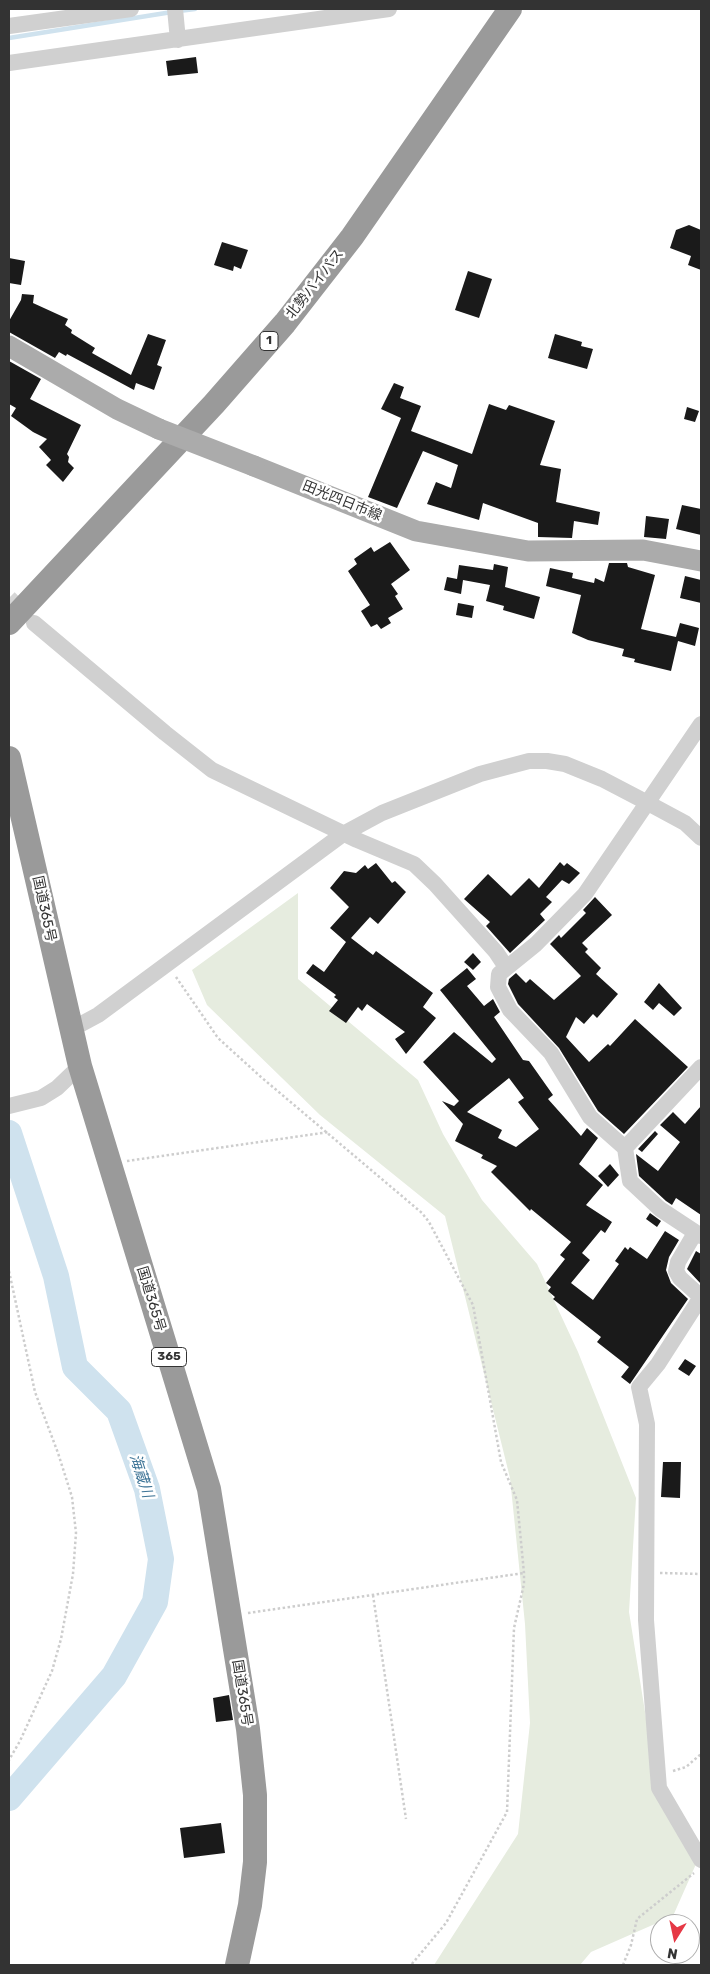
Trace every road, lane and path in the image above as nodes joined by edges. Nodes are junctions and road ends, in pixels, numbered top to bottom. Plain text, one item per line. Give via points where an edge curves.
1 (131, 9) edge
2 (389, 9) edge
3 (510, 9) edge
4 (176, 15) edge
5 (9, 26) edge
6 (178, 40) junction
7 (9, 63) edge
8 (9, 346) edge
9 (701, 561) edge
10 (9, 623) edge
11 (34, 623) tunnel mouth
12 (701, 724) edge
13 (9, 758) edge
14 (646, 802) junction
15 (344, 834) junction
16 (701, 838) edge
17 (170, 961) junction
18 (506, 967) junction
19 (72, 1029) junction
20 (701, 1067) edge
21 (76, 1070) junction
22 (9, 1106) edge
23 (328, 1132) junction
24 (625, 1148) junction
25 (110, 1163) junction
26 (698, 1234) edge
27 (9, 1270) edge
28 (648, 1572) junction
29 (524, 1574) junction
30 (701, 1574) edge
31 (373, 1595) junction
32 (229, 1616) junction
33 (701, 1754) edge
34 (9, 1760) edge
35 (659, 1772) junction
36 (406, 1819) dead end
37 (701, 1860) edge
38 (701, 1867) edge
39 (237, 1965) edge
40 (411, 1965) edge
41 (623, 1965) edge

1 - 5 street
2 - 6 street
3 - 10 highway, 北勢バイパス / 1 via 352,237 285,323 214,404
4 - 6 street
6 - 7 street
8 - 9 main road, 田光四日市線, bridge via 117,409 159,429 416,531 528,551 643,550
11 - 15 street via 212,770
12 - 14 street
13 - 19 highway, 国道365号 / 365
14 - 15 street via 565,764 529,761 471,777 382,813
14 - 16 street via 685,824
14 - 18 street via 585,894 536,944
15 - 17 street
15 - 18 street via 422,870
17 - 19 street via 98,1015
17 - 23 path via 176,976 218,1038
18 - 24 street via 500,974 498,987 510,1010 546,1046 590,1117
19 - 21 highway, 国道365号 / 365
20 - 24 street
21 - 22 street via 41,1098
21 - 25 highway, 国道365号 / 365
23 - 25 path
23 - 29 path via 422,1213 473,1305 501,1462 517,1500
24 - 26 street via 630,1181 660,1209
25 - 32 highway, 国道365号 / 365 via 209,1489
26 - 28 street via 678,1262 676,1271 700,1297 658,1364 639,1387 647,1424
27 - 34 path via 35,1392 72,1497 76,1533 73,1574 52,1671
28 - 30 path
28 - 35 street via 646,1620
29 - 31 path
29 - 40 path via 514,1628 507,1812 446,1923
31 - 32 path
31 - 36 path
32 - 39 highway, 国道365号 / 365 via 248,1729 255,1795 250,1905
33 - 35 path via 686,1767
35 - 37 street via 659,1788
38 - 41 path via 637,1919

